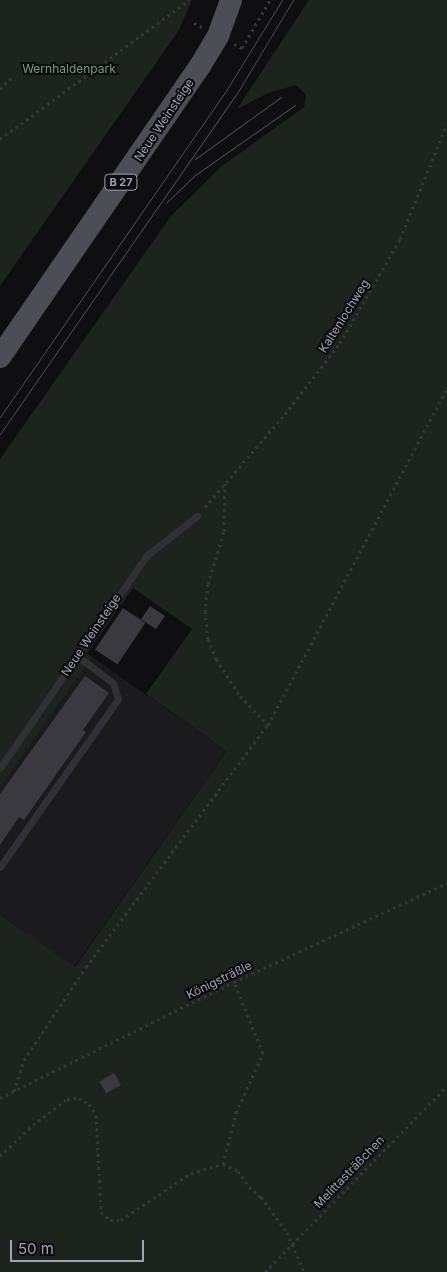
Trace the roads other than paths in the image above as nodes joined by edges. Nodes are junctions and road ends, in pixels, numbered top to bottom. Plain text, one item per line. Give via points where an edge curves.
1 (231, 0) edge
2 (0, 357) edge
3 (197, 516) road end
4 (77, 656) junction
5 (0, 768) edge
6 (0, 866) edge

1 - 2 main road, Neue Weinsteige / B 27 via 218,36
3 - 4 lane, Neue Weinsteige via 146,556
4 - 5 lane, Neue Weinsteige
4 - 6 lane via 113,683 118,699

